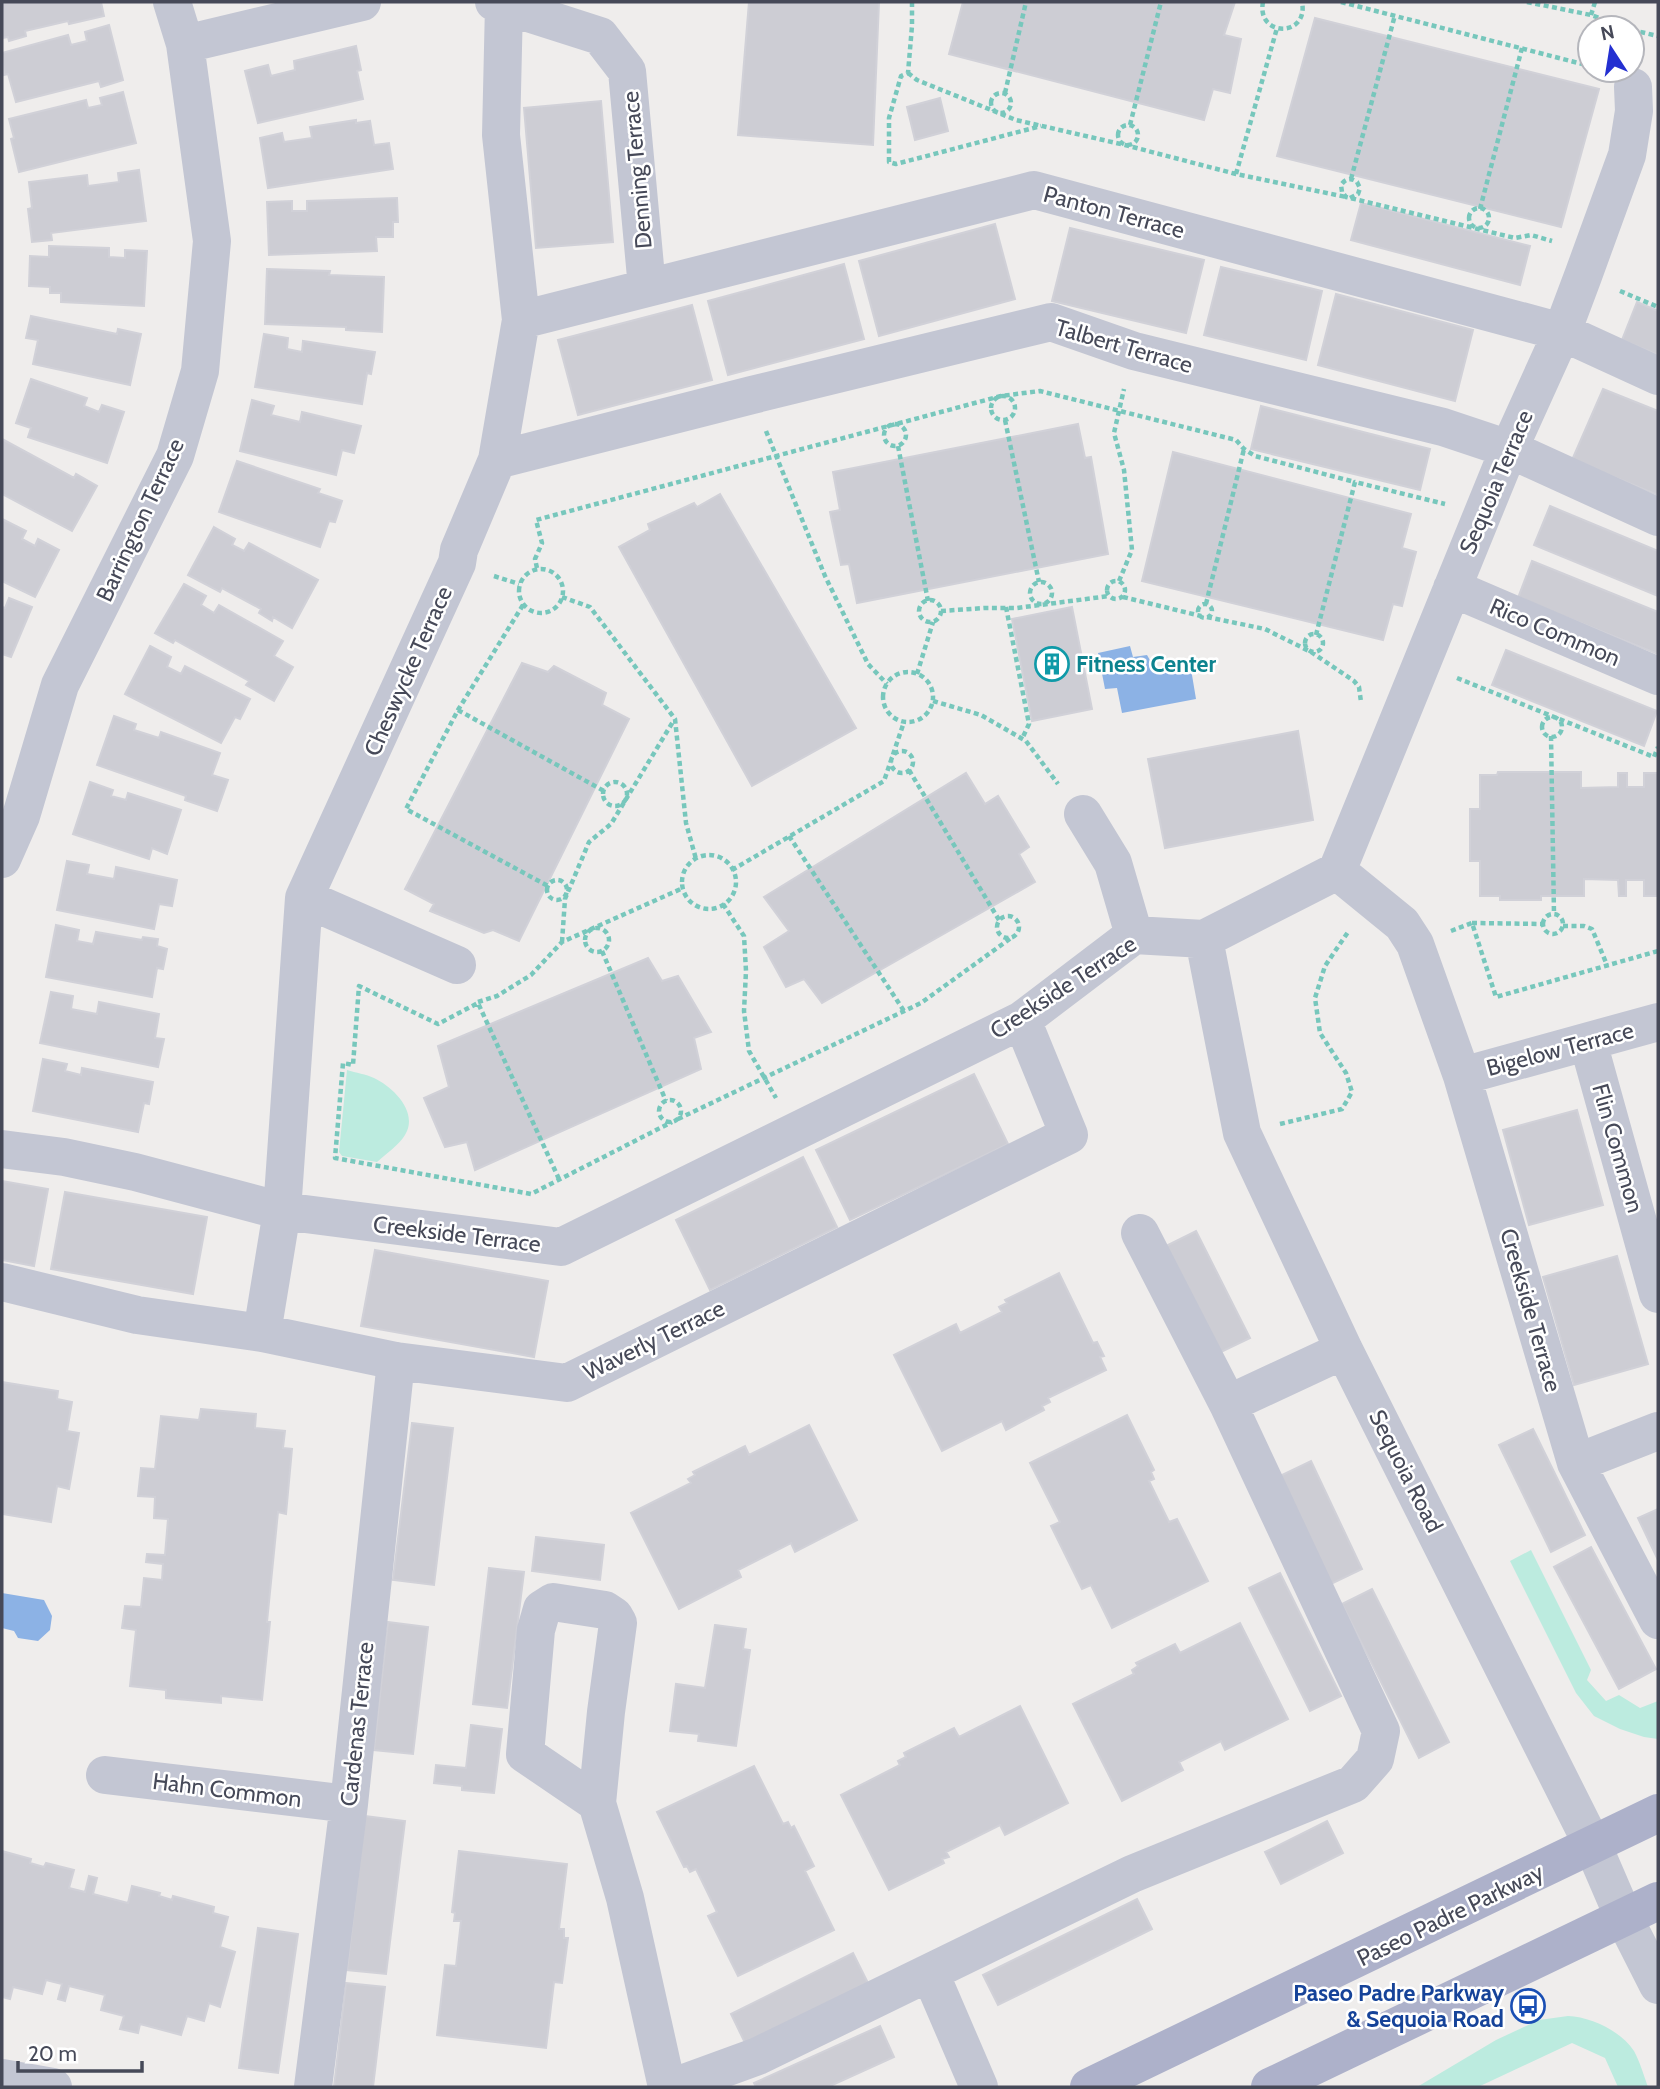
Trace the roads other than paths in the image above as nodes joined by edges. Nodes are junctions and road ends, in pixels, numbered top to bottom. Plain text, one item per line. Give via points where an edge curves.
1 (172, 2) edge
2 (362, 2) edge
3 (499, 3) edge
4 (185, 44) junction
5 (1633, 87) dead end
6 (647, 288) junction
7 (522, 320) junction
8 (1562, 332) junction
9 (1658, 376) edge
10 (1509, 449) junction
11 (497, 460) junction
12 (1658, 517) edge
13 (1452, 588) junction
14 (1658, 676) edge
15 (1083, 814) road end
16 (2, 859) edge
17 (1337, 871) junction
18 (304, 898) junction
19 (1134, 936) junction
20 (1204, 939) junction
21 (457, 965) road end
22 (1022, 1020) junction
23 (1658, 1023) edge
24 (1588, 1042) junction
25 (1462, 1076) junction
26 (2, 1149) edge
27 (282, 1211) junction
28 (1140, 1233) dead end
29 (2, 1282) edge
30 (1658, 1294) edge
31 (262, 1333) junction
32 (1344, 1350) junction
33 (396, 1360) junction
34 (1228, 1404) junction
35 (1658, 1431) edge
36 (1576, 1463) junction
37 (1658, 1620) edge
38 (105, 1776) dead end
39 (597, 1802) junction
40 (349, 1804) junction
41 (1658, 1813) edge
42 (1593, 1846) junction
43 (1658, 1901) edge
44 (1624, 1918) junction
45 (930, 1973) junction
46 (1658, 1985) edge
47 (8, 2082) edge
48 (53, 2087) edge
49 (313, 2087) edge
50 (667, 2087) edge
51 (673, 2087) edge
52 (979, 2087) edge
53 (1089, 2087) edge
54 (1270, 2087) edge

1 - 4 street, Barrington Terrace
2 - 4 street
3 - 6 street, Denning Terrace via 600,36 627,71
3 - 7 street, Cheswycke Terrace via 501,135
4 - 16 street, Barrington Terrace via 212,241 200,371 175,456 60,685 21,816
5 - 8 street, Sequoia Terrace via 1627,155
6 - 7 street, Panton Terrace
6 - 8 street, Panton Terrace via 1034,190
7 - 11 street, Cheswycke Terrace
8 - 9 street, Panton Terrace
8 - 10 street, Sequoia Terrace
10 - 11 street, Talbert Terrace via 1443,427 1134,351 1051,322
10 - 12 street, Talbert Terrace
10 - 13 street, Sequoia Terrace
11 - 18 street, Cheswycke Terrace via 457,563
13 - 14 street, Rico Common
13 - 17 street, Sequoia Terrace
15 - 19 street via 1113,863
17 - 20 street, Creekside Terrace
17 - 25 street, Creekside Terrace via 1402,924 1415,944
18 - 21 street
18 - 27 street, Cheswycke Terrace
19 - 20 street, Creekside Terrace
19 - 22 street, Creekside Terrace
20 - 32 street, Sequoia Road via 1242,1133
22 - 27 street, Creekside Terrace via 561,1247
22 - 33 street, Waverly Terrace via 1069,1135 567,1383
23 - 24 street, Bigelow Terrace
24 - 25 street, Bigelow Terrace
24 - 30 street, Flin Common
25 - 36 street, Creekside Terrace
26 - 27 street, Creekside Terrace via 135,1172
27 - 31 street, Cheswycke Terrace
28 - 34 street
29 - 31 street, Waverly Terrace via 137,1315
31 - 33 street, Waverly Terrace
32 - 34 street
32 - 42 street, Sequoia Road
33 - 40 street, Cardenas Terrace
34 - 45 street via 1381,1731 1376,1759 1353,1784 1132,1874
35 - 36 street
36 - 37 street, Creekside Terrace
38 - 40 street, Hahn Common
39 - 39 street via 618,1623 605,1610 553,1602 542,1609 536,1630 525,1754
39 - 50 street via 625,1898
40 - 49 street, Cardenas Terrace
41 - 42 main road, Paseo Padre Parkway
42 - 44 street, Sequoia Road
42 - 53 main road, Paseo Padre Parkway
43 - 44 main road
44 - 46 street, Sequoia Road
44 - 54 main road
45 - 51 street via 758,2056
45 - 52 street
47 - 48 street

